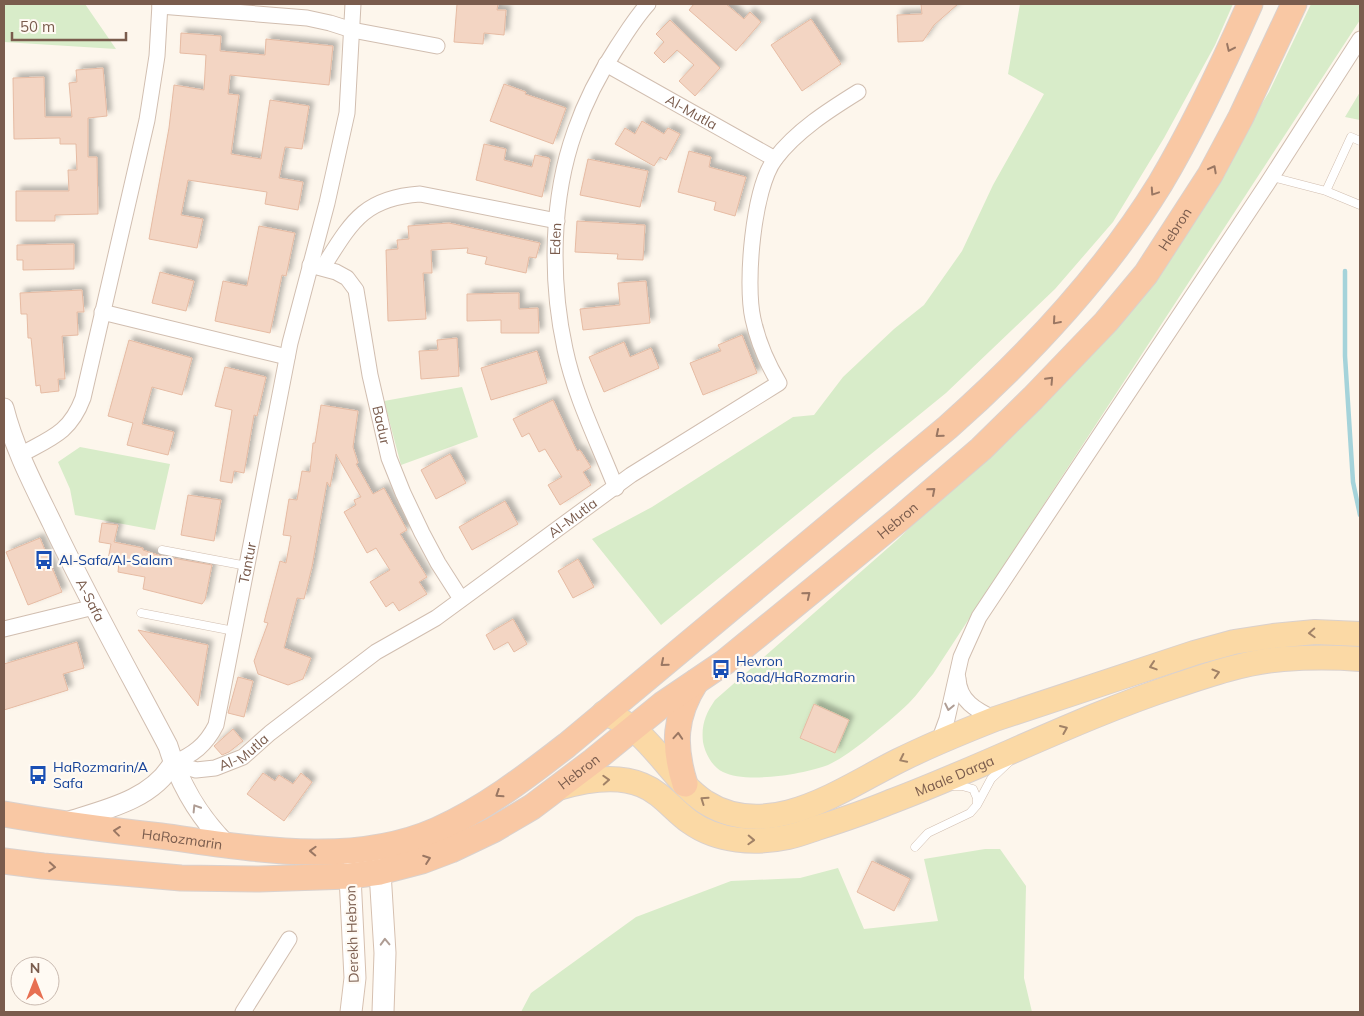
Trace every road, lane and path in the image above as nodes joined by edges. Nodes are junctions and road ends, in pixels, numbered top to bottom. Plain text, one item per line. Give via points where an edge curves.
1 (354, 4) edge
2 (648, 4) edge
3 (1250, 4) edge
4 (1294, 4) edge
5 (160, 5) edge
6 (352, 30) junction
7 (1360, 39) edge
8 (437, 46) dead end
9 (606, 64) junction
10 (858, 92) dead end
11 (1360, 140) edge
12 (775, 159) junction
13 (1272, 177) junction
14 (1326, 191) junction
15 (1360, 205) edge
16 (556, 221) junction
17 (316, 266) junction
18 (102, 312) junction
19 (288, 350) junction
20 (4, 408) edge
21 (20, 455) junction
22 (616, 488) junction
23 (162, 550) dead end
24 (247, 566) junction
25 (461, 599) junction
26 (94, 607) junction
27 (141, 613) dead end
28 (4, 629) edge
29 (234, 631) junction
30 (1360, 634) edge
31 (1360, 659) edge
32 (957, 671) junction
33 (696, 682) junction
34 (604, 713) junction
35 (995, 719) junction
36 (633, 727) junction
37 (939, 741) junction
38 (1026, 745) junction
39 (173, 763) junction
40 (685, 784) junction
41 (558, 788) junction
42 (921, 790) junction
43 (977, 805) junction
44 (4, 814) edge
45 (62, 823) junction
46 (226, 845) junction
47 (915, 847) dead end
48 (362, 849) junction
49 (4, 860) edge
50 (380, 872) junction
51 (350, 876) junction
52 (288, 939) dead end
53 (244, 1012) edge
54 (351, 1012) edge
55 (383, 1012) edge

1 - 6 street, Tantur
2 - 9 street, Eden
3 -> 34 highway, Hebron via 1214,83 1159,185 1103,264 1042,336 948,427
33 -> 4 highway, Hebron via 887,530 981,449 1106,322 1146,274 1210,175
5 - 6 street via 307,18
5 - 18 street via 157,56 147,120
6 - 8 street
6 - 17 street, Tantur via 347,113
7 - 13 street via 1352,57
9 - 12 street, Al-Mutla
9 - 16 street, Eden via 574,132
10 - 12 street, Al-Mutla via 827,112
11 - 14 lane via 1351,137
12 - 22 street, Al-Mutla via 767,172 758,208 752,243 751,294 758,340 779,383 631,475
13 - 14 lane
13 - 32 street via 979,617 966,642
14 - 15 lane
16 - 17 street via 420,194 401,195 371,207 347,229
16 - 22 street, Eden via 559,314 565,349 579,397
17 - 19 street, Tantur
17 - 25 street, Badur via 347,278 356,290 370,376 389,458 422,533
18 - 19 street
18 - 21 street via 78,412 57,435
19 - 24 street, Tantur
20 - 21 street, A-Safa
21 - 26 street, A-Safa
22 - 25 street, Al-Mutla
23 - 24 lane
24 - 29 street, Tantur
25 - 39 street, Al-Mutla via 436,618 376,652 243,757 215,768 196,770
26 - 28 street
26 - 39 street, A-Safa via 168,746
27 - 29 lane
29 - 39 street, Tantur via 216,725 197,751
30 -> 35 main road via 1314,632 1234,642
38 -> 31 main road, Maale Darga via 1147,696 1241,666 1282,659
32 - 35 street via 958,685 968,704
32 -> 37 street
33 - 36 highway, Hebron
40 -> 33 highway via 677,752 678,727 684,703
34 - 36 main road
34 -> 48 highway, Hebron via 539,767 476,809 436,830
35 - 37 main road
36 - 40 main road
36 - 41 highway, Hebron
37 -> 40 main road via 825,801 793,812 741,815 718,809
38 - 42 main road, Maale Darga
38 - 43 lane via 992,779
39 - 45 street via 161,781 141,795
46 -> 39 street, A-Safa via 198,812
41 -> 42 main road, Maale Darga via 600,780 626,781 653,791 690,822 710,832 731,840 762,841 790,837
50 -> 41 highway, Hebron via 452,850 494,830
42 - 43 lane via 962,786 973,789
43 - 47 lane via 959,820 928,833
44 - 45 highway, HaRozmarin
46 -> 45 highway, HaRozmarin
48 -> 46 highway, HaRozmarin via 321,851
48 - 50 main road
48 - 51 main road, Derekh Hebron
49 -> 51 highway via 182,878
50 - 51 highway, Hebron
55 -> 50 main road via 385,953
51 - 54 main road, Derekh Hebron via 355,978
52 - 53 street

